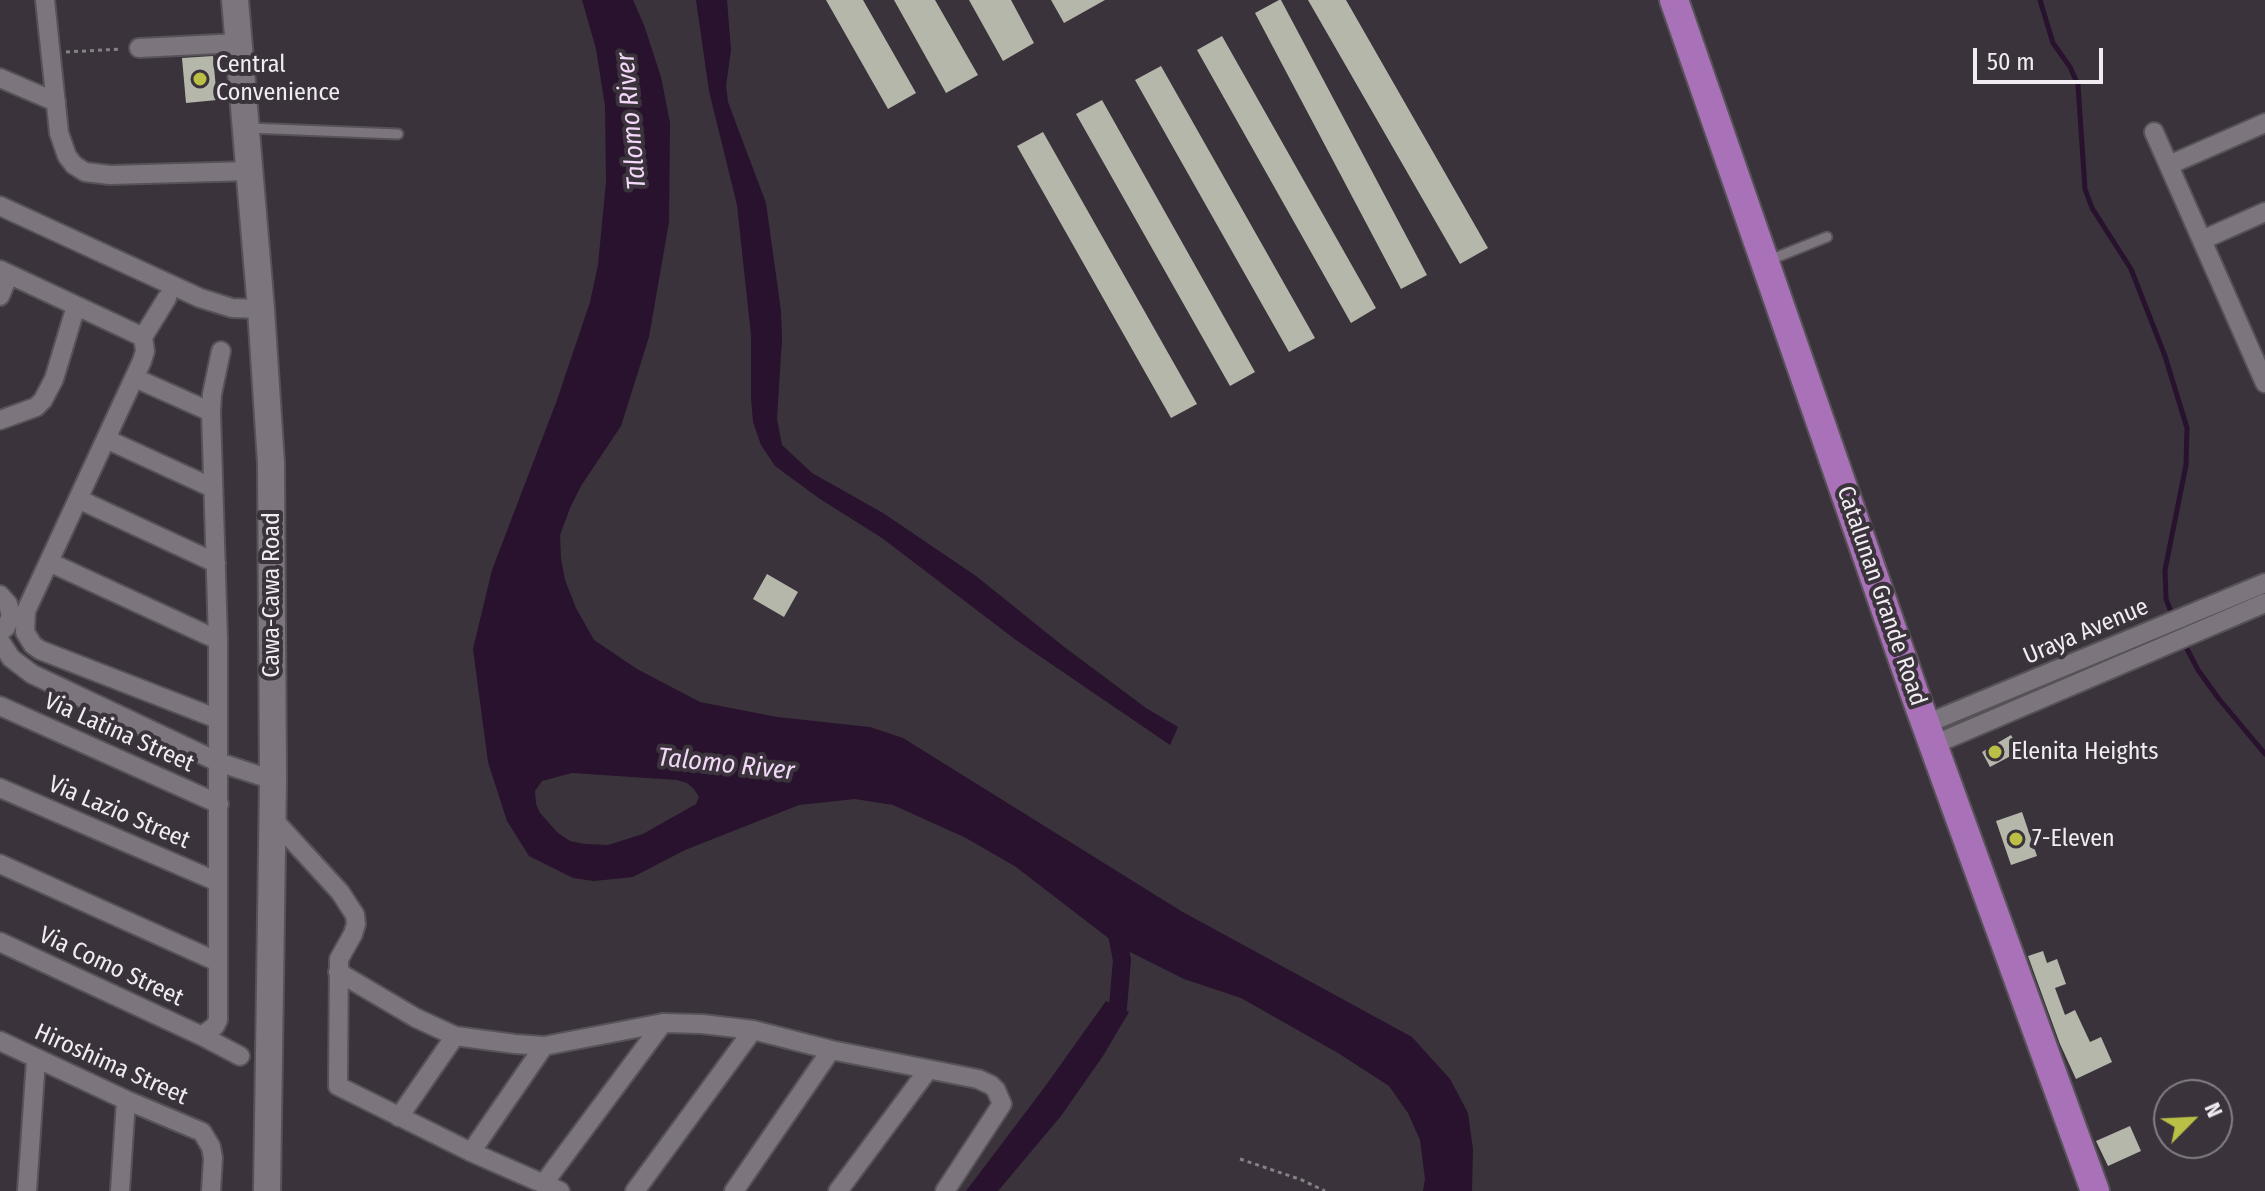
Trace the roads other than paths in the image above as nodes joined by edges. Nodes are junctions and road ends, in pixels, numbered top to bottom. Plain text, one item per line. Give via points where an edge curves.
1 (45, 0) edge
2 (235, 0) edge
3 (1674, 0) edge
4 (239, 43) junction
5 (139, 48) road end
6 (0, 78) edge
7 (56, 102) junction
8 (2265, 123) edge
9 (246, 128) junction
10 (2154, 132) dead end
11 (398, 134) dead end
12 (2169, 165) junction
13 (250, 171) junction
14 (0, 206) edge
15 (2265, 212) edge
16 (1827, 237) dead end
17 (2202, 240) junction
18 (1765, 262) junction
19 (5, 272) edge
20 (0, 296) edge
21 (167, 298) dead end
22 (76, 306) junction
23 (261, 309) junction
24 (143, 337) junction
25 (221, 351) dead end
26 (135, 378) junction
27 (2265, 383) edge
28 (211, 412) junction
29 (0, 420) edge
30 (106, 439) junction
31 (213, 488) junction
32 (78, 499) junction
33 (49, 562) junction
34 (216, 563) junction
35 (2265, 583) edge
36 (0, 595) edge
37 (2265, 603) edge
38 (2217, 613) junction
39 (0, 632) edge
40 (218, 640) junction
41 (0, 641) edge
42 (2105, 650) junction
43 (2113, 668) junction
44 (1997, 695) junction
45 (0, 706) edge
46 (2005, 714) junction
47 (218, 719) junction
48 (1930, 735) junction
49 (218, 762) junction
50 (273, 780) junction
51 (0, 788) edge
52 (219, 804) junction
53 (273, 819) junction
54 (0, 864) edge
55 (218, 882) junction
56 (0, 942) edge
57 (218, 962) junction
58 (338, 972) junction
59 (663, 1023) junction
60 (753, 1030) junction
61 (206, 1034) junction
62 (455, 1036) junction
63 (0, 1041) edge
64 (544, 1046) junction
65 (831, 1050) junction
66 (240, 1056) dead end
67 (36, 1059) junction
68 (928, 1070) junction
69 (126, 1100) junction
70 (399, 1117) junction
71 (471, 1152) junction
72 (552, 1187) edge
73 (27, 1191) edge
74 (120, 1191) edge
75 (211, 1191) edge
76 (267, 1191) edge
77 (635, 1191) edge
78 (734, 1191) edge
79 (838, 1191) edge
80 (945, 1191) edge
81 (2095, 1191) edge

1 - 7 street
2 - 4 street, Cawa-Cawa Road
3 - 18 main road, Catalunan Grande Road
4 - 5 street
4 - 9 street, Cawa-Cawa Road
6 - 7 street
7 - 13 street via 62,144 74,165 85,172
8 - 12 street
9 - 11 lane
9 - 13 street, Cawa-Cawa Road
10 - 12 street
12 - 17 street
13 - 23 street, Cawa-Cawa Road
14 - 23 street via 200,298 232,308
15 - 17 street
16 - 18 lane
17 - 27 street
18 - 48 main road, Catalunan Grande Road
19 - 20 street
19 - 22 street
21 - 24 street
22 - 24 street
22 - 29 street via 43,400
23 - 50 street, Cawa-Cawa Road via 271,463
24 - 26 street via 145,351
25 - 28 street
26 - 28 street
26 - 30 street
28 - 31 street
30 - 31 street
30 - 32 street
31 - 34 street
32 - 33 street
32 - 34 street
33 - 40 street
33 - 47 street via 26,611 25,632 33,645
34 - 40 street
35 - 38 street, Uraya Avenue
36 - 39 street via 11,616
37 - 38 street, Uraya Avenue
38 - 42 street, Uraya Avenue
38 - 43 street, Uraya Avenue
40 - 47 street
41 - 49 street via 32,674
42 - 43 street
42 - 44 street, Uraya Avenue
43 - 46 street, Uraya Avenue
44 - 46 street
44 - 48 street, Uraya Avenue
45 - 52 street, Via Latina Street
46 - 48 street, Uraya Avenue
47 - 49 street
48 - 81 main road, Catalunan Grande Road
49 - 50 street
49 - 52 street
50 - 53 street, Cawa-Cawa Road
51 - 55 street, Via Lazio Street
52 - 55 street
53 - 58 street via 355,915
53 - 76 street, Cawa-Cawa Road
54 - 57 street
55 - 57 street
56 - 61 street, Via Como Street
57 - 61 street via 218,1020
58 - 62 street
58 - 70 street via 338,1086
59 - 60 street
59 - 64 street
59 - 72 street
60 - 65 street
60 - 77 street
61 - 66 street, Via Como Street
62 - 64 street
62 - 70 street
63 - 67 street, Hiroshima Street
64 - 71 street
65 - 68 street
65 - 78 street
67 - 69 street, Hiroshima Street
67 - 73 street
68 - 79 street
68 - 80 street via 978,1079 991,1085 1002,1104
69 - 74 street
69 - 75 street, Hiroshima Street via 202,1132 213,1158
70 - 71 street
71 - 72 street

